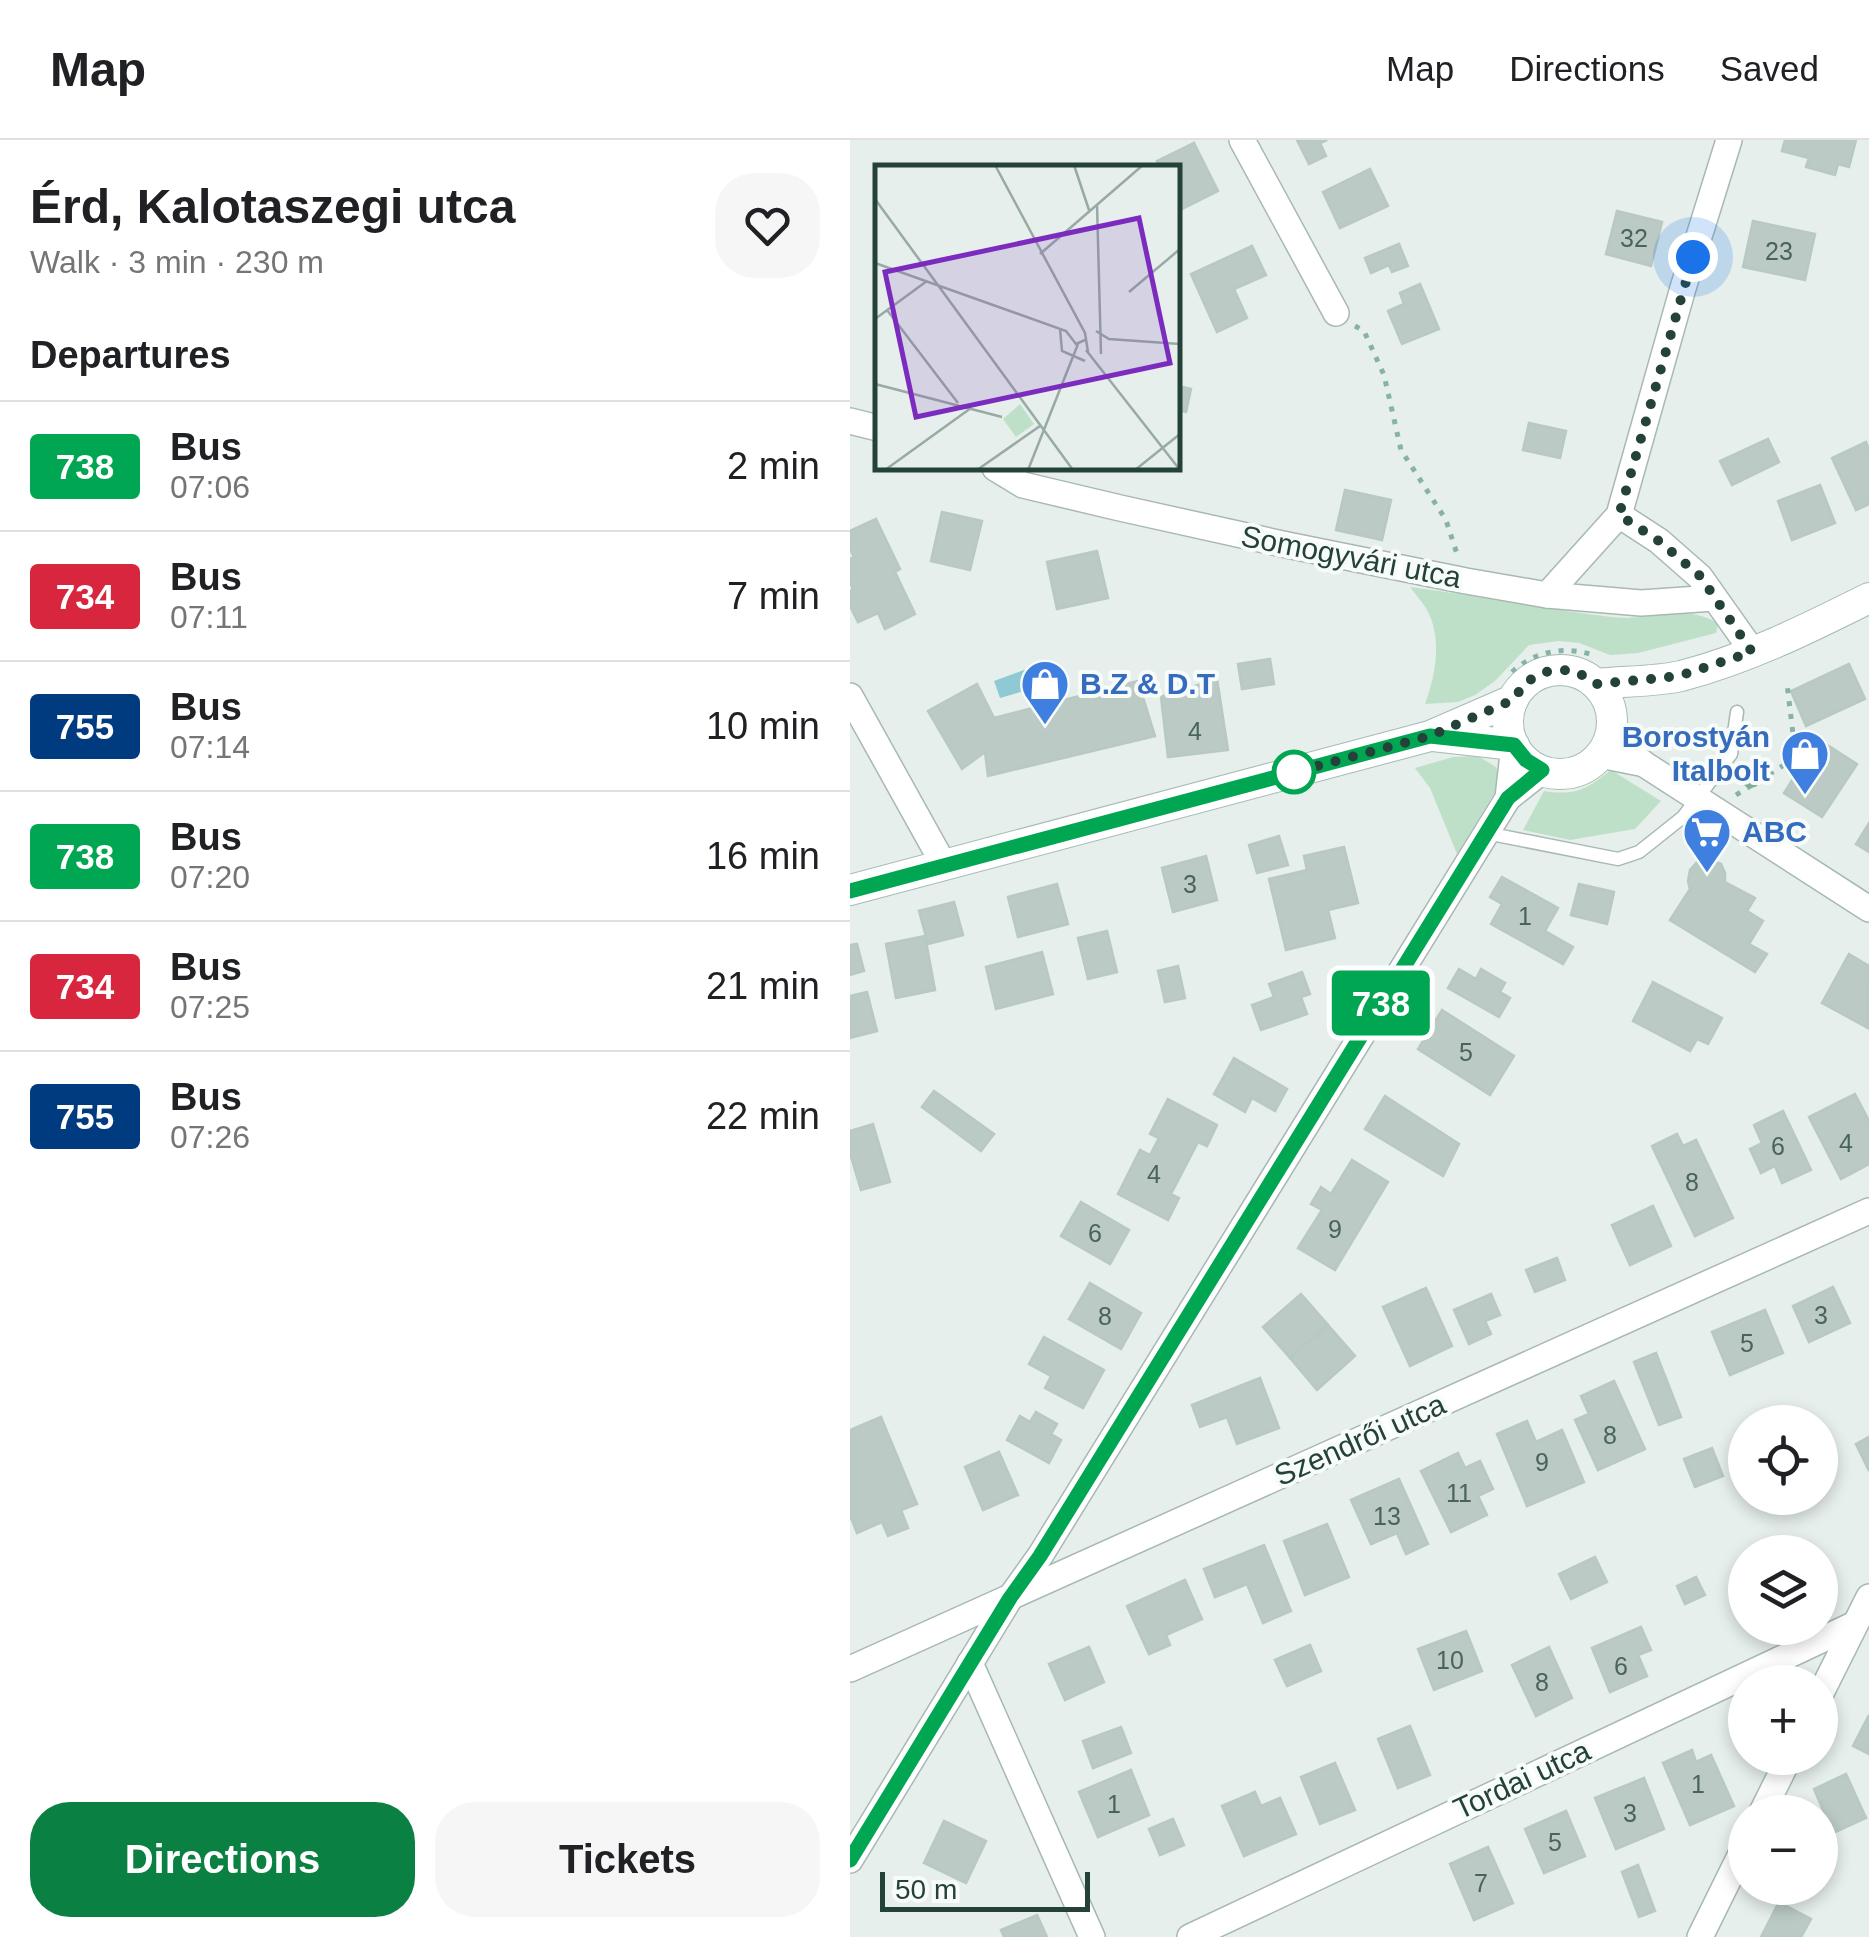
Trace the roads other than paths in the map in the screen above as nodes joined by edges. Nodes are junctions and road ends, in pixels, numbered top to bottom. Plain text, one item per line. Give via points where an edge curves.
1 (1242, 140) edge
2 (1728, 140) edge
3 (1336, 313) road end
4 (850, 421) edge
5 (875, 427) edge
6 (999, 470) edge
7 (1619, 515) junction
8 (1547, 595) junction
9 (1714, 598) junction
10 (1869, 598) edge
11 (1752, 652) junction
12 (1679, 676) junction
13 (1596, 684) junction
14 (850, 696) edge
15 (1513, 700) junction
16 (1736, 712) dead end
17 (1430, 736) junction
18 (1607, 736) junction
19 (1514, 745) junction
20 (1542, 770) junction
21 (1508, 798) junction
22 (1698, 798) junction
23 (1486, 834) junction
24 (944, 866) junction
25 (850, 890) edge
26 (1869, 909) edge
27 (1869, 1210) edge
28 (1869, 1597) edge
29 (1010, 1598) junction
30 (1855, 1624) junction
31 (970, 1663) junction
32 (1835, 1665) edge
33 (850, 1669) edge
34 (850, 1860) edge
35 (1728, 1880) edge
36 (1092, 1937) edge
37 (1190, 1937) edge
38 (1700, 1937) edge

1 - 3 street
2 - 7 street
4 - 5 street
6 - 8 street, Somogyvári utca via 1024,484 1120,508
7 - 8 street
7 - 9 street via 1700,576
8 - 9 street, Somogyvári utca via 1642,602
9 - 11 street
10 - 11 street
11 - 12 street
12 - 13 street
12 - 18 street
13 - 15 street via 1577,672 1545,672
13 - 18 street via 1604,694
14 - 24 street
15 - 17 street
15 - 19 street via 1508,718
16 - 22 lane via 1732,754
17 - 19 street
17 - 24 street
18 - 20 street via 1592,762 1574,772
18 - 22 street
19 - 20 street
19 - 21 street
20 - 21 street
21 - 23 street
22 - 23 lane via 1639,852 1618,859
22 - 26 street
23 - 29 street
24 - 25 street
27 - 29 street, Szendrői utca
28 - 30 street
29 - 31 street
29 - 33 street, Szendrői utca
30 - 32 street
30 - 37 street, Tordai utca
31 - 34 street
31 - 36 street
35 - 38 street

